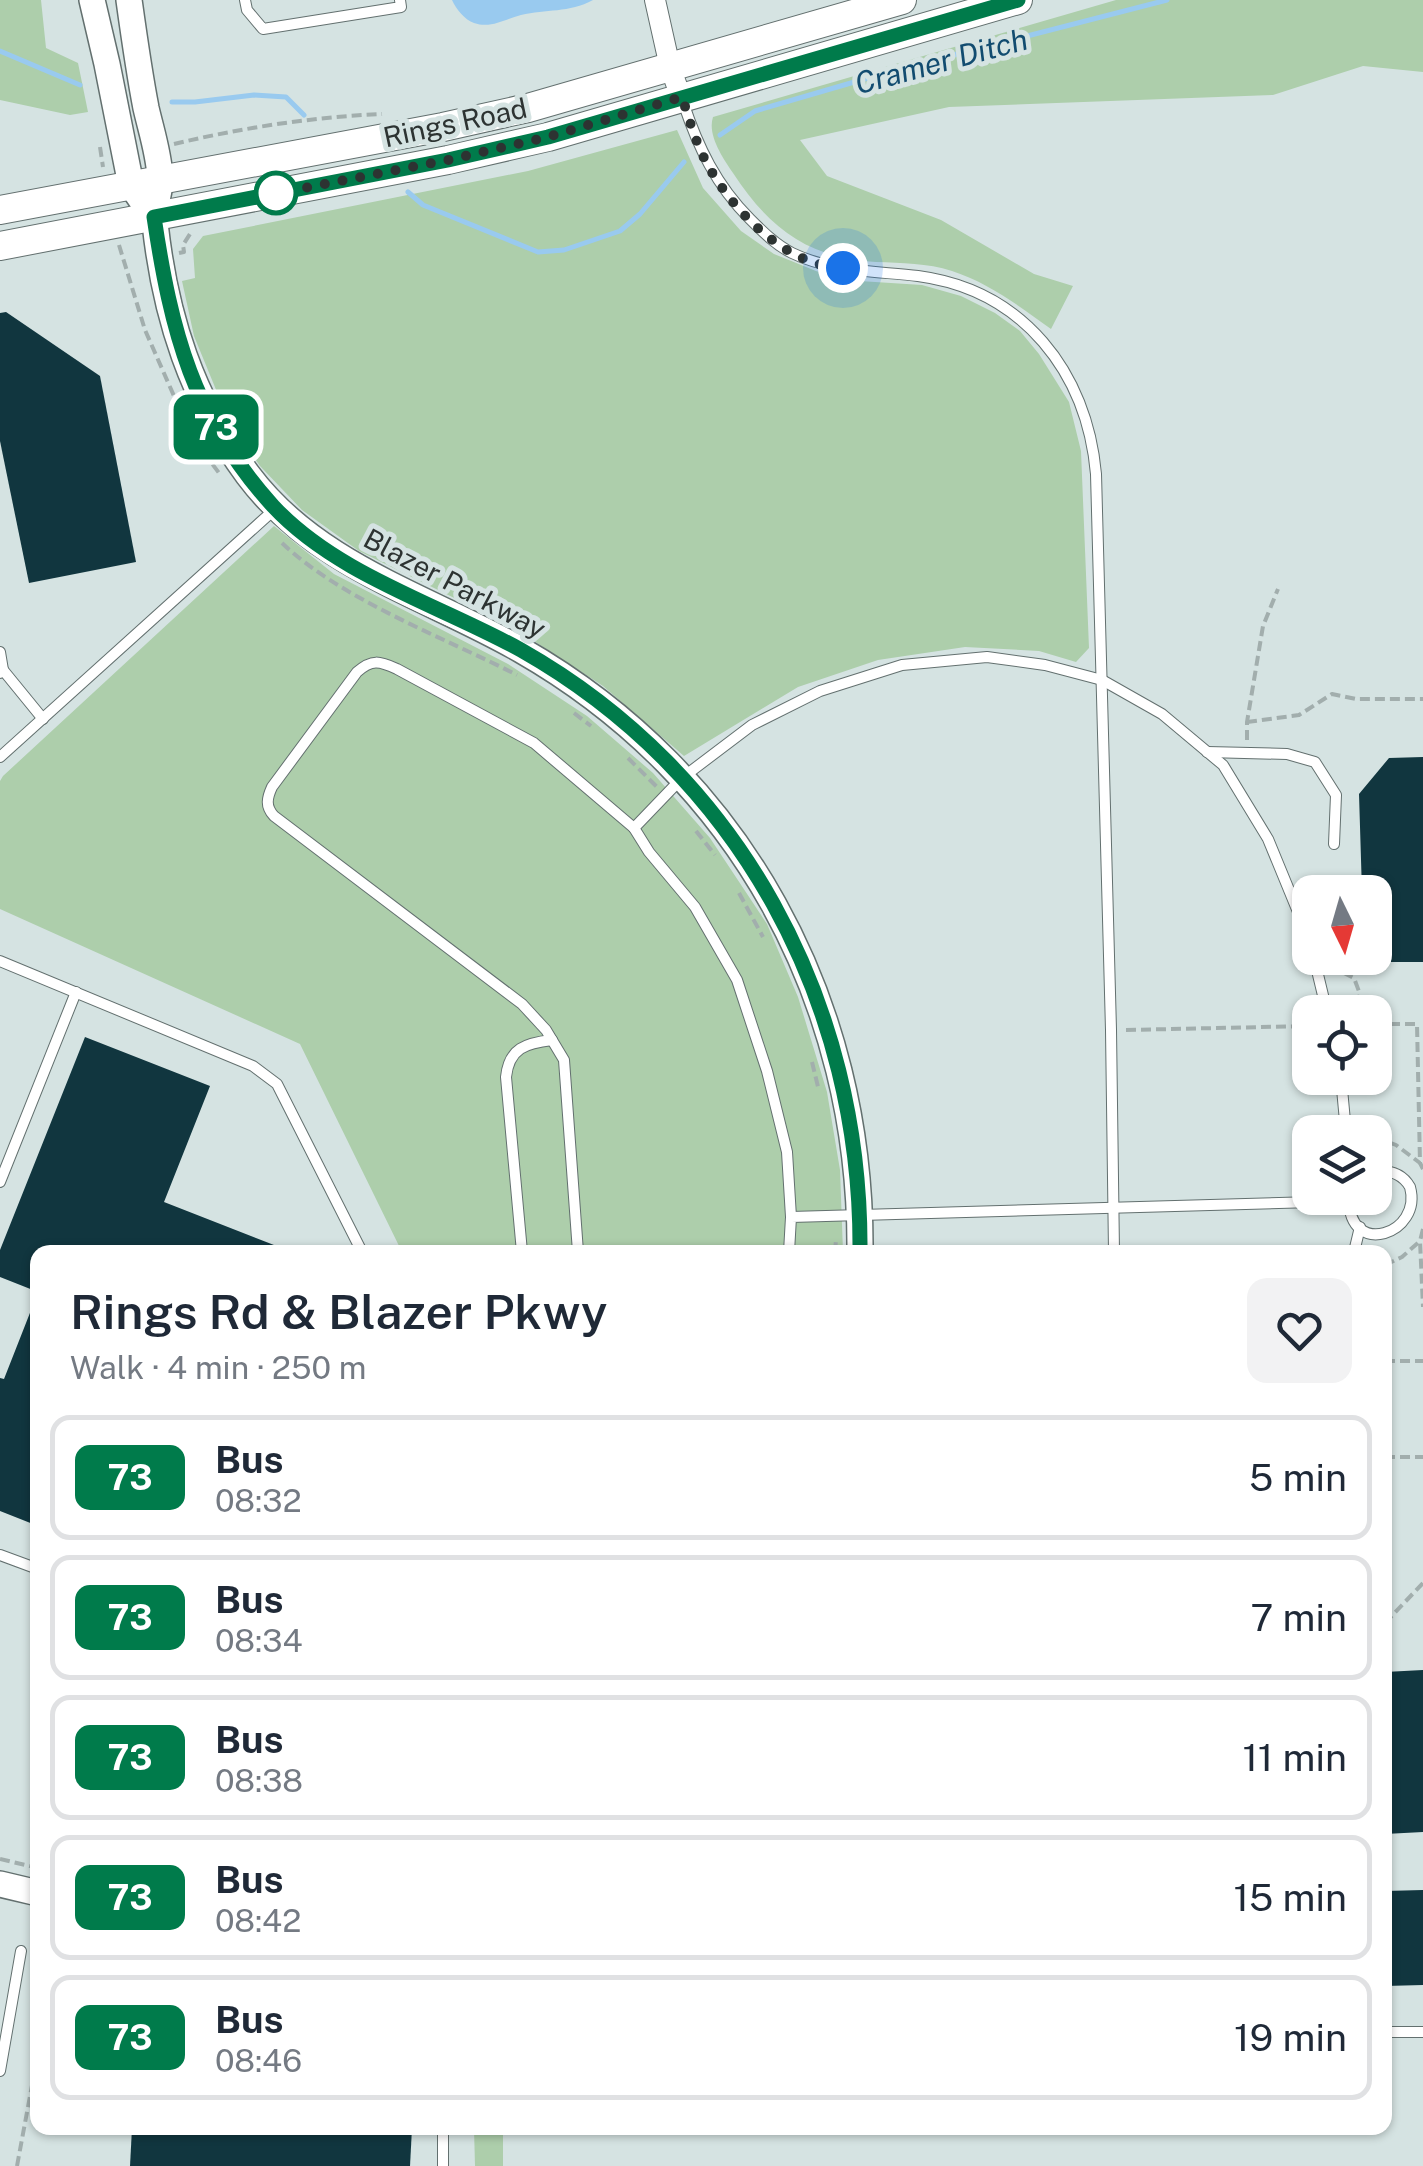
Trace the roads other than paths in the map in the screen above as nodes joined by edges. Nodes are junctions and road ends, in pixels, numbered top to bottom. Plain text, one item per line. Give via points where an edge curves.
1 (92, 0) edge
2 (129, 0) edge
3 (246, 0) edge
4 (400, 0) edge
5 (654, 0) edge
6 (902, 0) edge
7 (1018, 0) edge
8 (670, 67) junction
9 (682, 97) junction
10 (120, 170) junction
11 (161, 179) junction
12 (0, 210) edge
13 (154, 217) junction
14 (0, 246) edge
15 (276, 508) junction
16 (0, 652) edge
17 (2, 672) edge
18 (1102, 680) junction
19 (43, 719) junction
20 (1207, 752) junction
21 (0, 758) edge
22 (682, 778) junction
23 (634, 828) junction
24 (1334, 844) dead end
25 (1292, 897) edge
26 (0, 961) edge
27 (76, 992) junction
28 (552, 1040) junction
29 (1392, 1172) edge
30 (0, 1182) edge
31 (1292, 1201) edge
32 (1114, 1208) junction
33 (860, 1214) junction
34 (1353, 1215) edge
35 (791, 1217) junction
36 (1360, 1227) junction
37 (358, 1245) edge
38 (521, 1245) edge
39 (577, 1245) edge
40 (789, 1245) edge
41 (860, 1245) edge
42 (1114, 1245) edge
43 (1356, 1245) edge
44 (0, 1555) edge
45 (30, 1567) edge
46 (0, 1884) edge
47 (30, 1891) edge
48 (21, 1951) dead end
49 (1392, 2032) edge
50 (1423, 2032) edge
51 (3, 2037) edge
52 (0, 2071) edge
53 (443, 2135) edge
54 (442, 2166) edge

1 - 10 street, Blazer Parkway via 108,64
2 - 11 street, Blazer Parkway
3 - 4 lane via 263,29 401,7
5 - 8 street
6 - 8 main road, Rings Road
7 - 9 main road, Rings Road
8 - 9 street
8 - 11 main road, Rings Road via 460,123
9 - 13 main road, Rings Road via 448,160
9 - 18 lane via 711,170 735,204 788,251 815,263 959,284 1034,329 1072,382 1094,445
10 - 11 main road, Rings Road
10 - 12 main road, Rings Road
10 - 13 street, Blazer Parkway
11 - 13 street, Blazer Parkway
13 - 14 main road, Rings Road
13 - 15 street, Blazer Parkway via 173,323 194,384 224,440
15 - 19 lane
15 - 22 street, Blazer Parkway via 356,567 557,672 611,710
16 - 17 lane
17 - 19 lane
18 - 20 lane via 1162,714
18 - 22 lane via 987,657 902,665 820,691 752,725
18 - 32 lane
19 - 21 lane
20 - 24 lane via 1287,754 1316,762 1336,795
20 - 25 lane via 1223,765 1268,839
22 - 23 lane
22 - 33 street, Blazer Parkway via 766,890 808,976 844,1089
23 - 28 lane via 534,743 378,662 357,672 267,798 274,816 522,1004
23 - 35 lane via 695,906 737,980 786,1152
26 - 27 lane
27 - 30 lane
27 - 37 lane via 253,1066 277,1084
28 - 38 lane via 532,1042 508,1061
28 - 39 lane via 564,1060
29 - 36 lane via 1412,1190 1409,1220 1392,1234
31 - 32 lane
32 - 33 lane
32 - 42 lane
33 - 35 lane
33 - 41 street, Blazer Parkway
34 - 36 lane
35 - 40 lane
36 - 43 lane
44 - 45 lane
46 - 47 street
48 - 51 lane
49 - 50 lane
51 - 52 lane
53 - 54 lane

